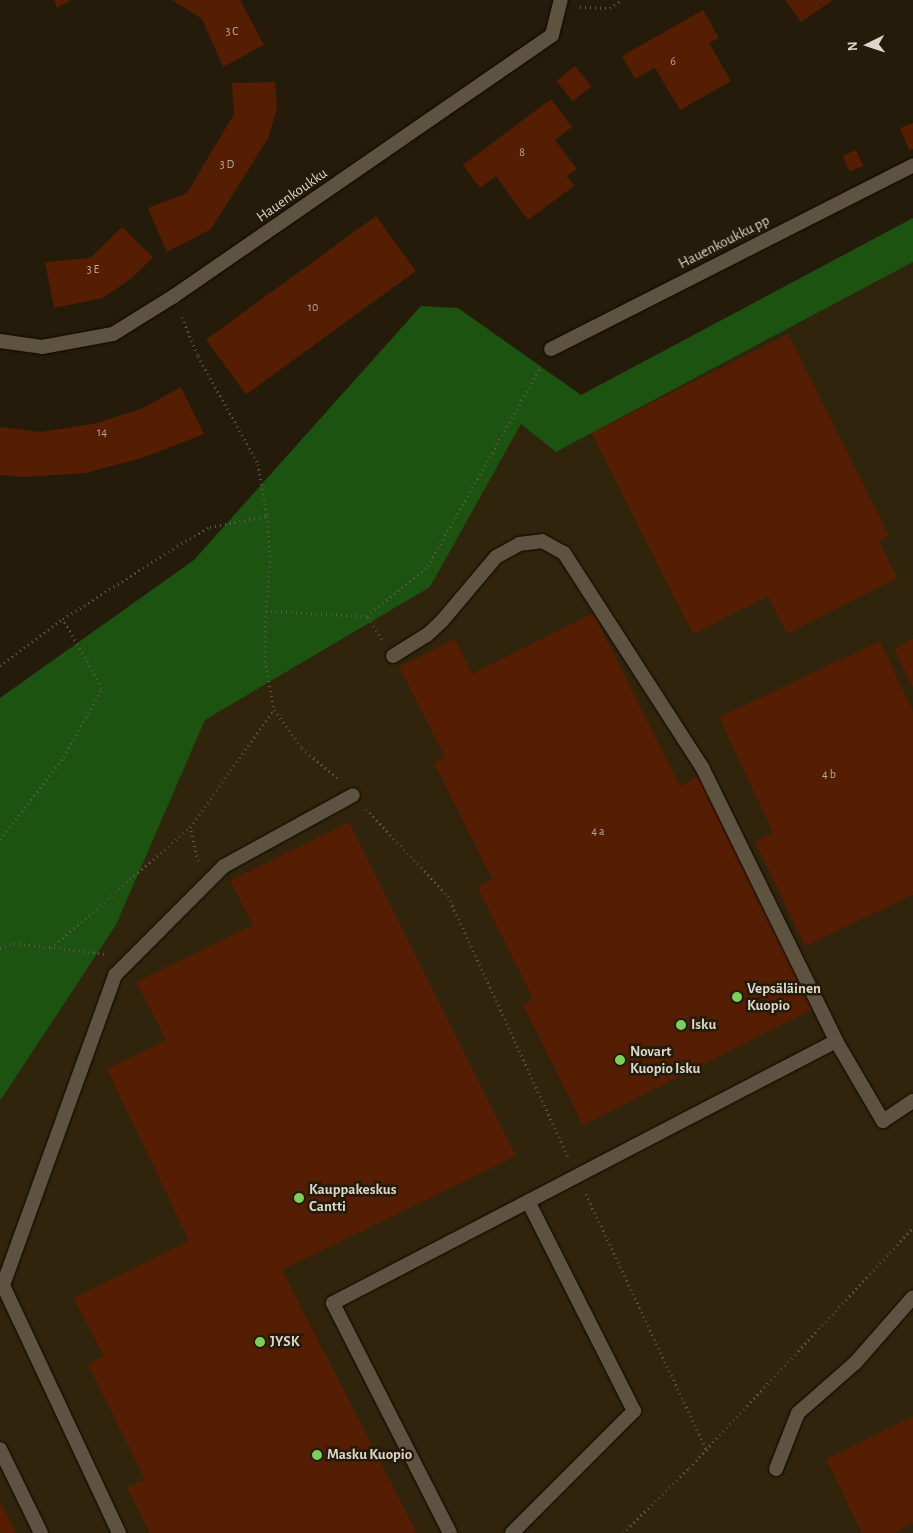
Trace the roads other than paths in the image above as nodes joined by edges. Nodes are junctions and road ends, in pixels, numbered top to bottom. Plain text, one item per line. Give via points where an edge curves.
1 (561, 3) edge
2 (913, 165) edge
3 (0, 340) edge
4 (551, 349) road end
5 (393, 656) road end
6 (353, 795) road end
7 (836, 1040) junction
8 (913, 1101) edge
9 (528, 1201) junction
10 (913, 1296) edge
11 (0, 1449) edge
12 (776, 1469) dead end
13 (41, 1533) edge
14 (119, 1533) edge
15 (450, 1533) edge
16 (512, 1533) edge

1 - 3 street, Hauenkoukku via 552,35 174,296 113,334 42,347
2 - 4 street, Hauenkoukku pp
5 - 7 street via 427,635 442,621 496,557 519,544 542,541 564,553 702,767
6 - 14 street via 224,866 115,975 3,1285
7 - 8 street via 882,1121
7 - 9 street
9 - 15 street via 333,1303
9 - 16 street via 634,1411
10 - 12 street via 856,1362 798,1413
11 - 13 street

